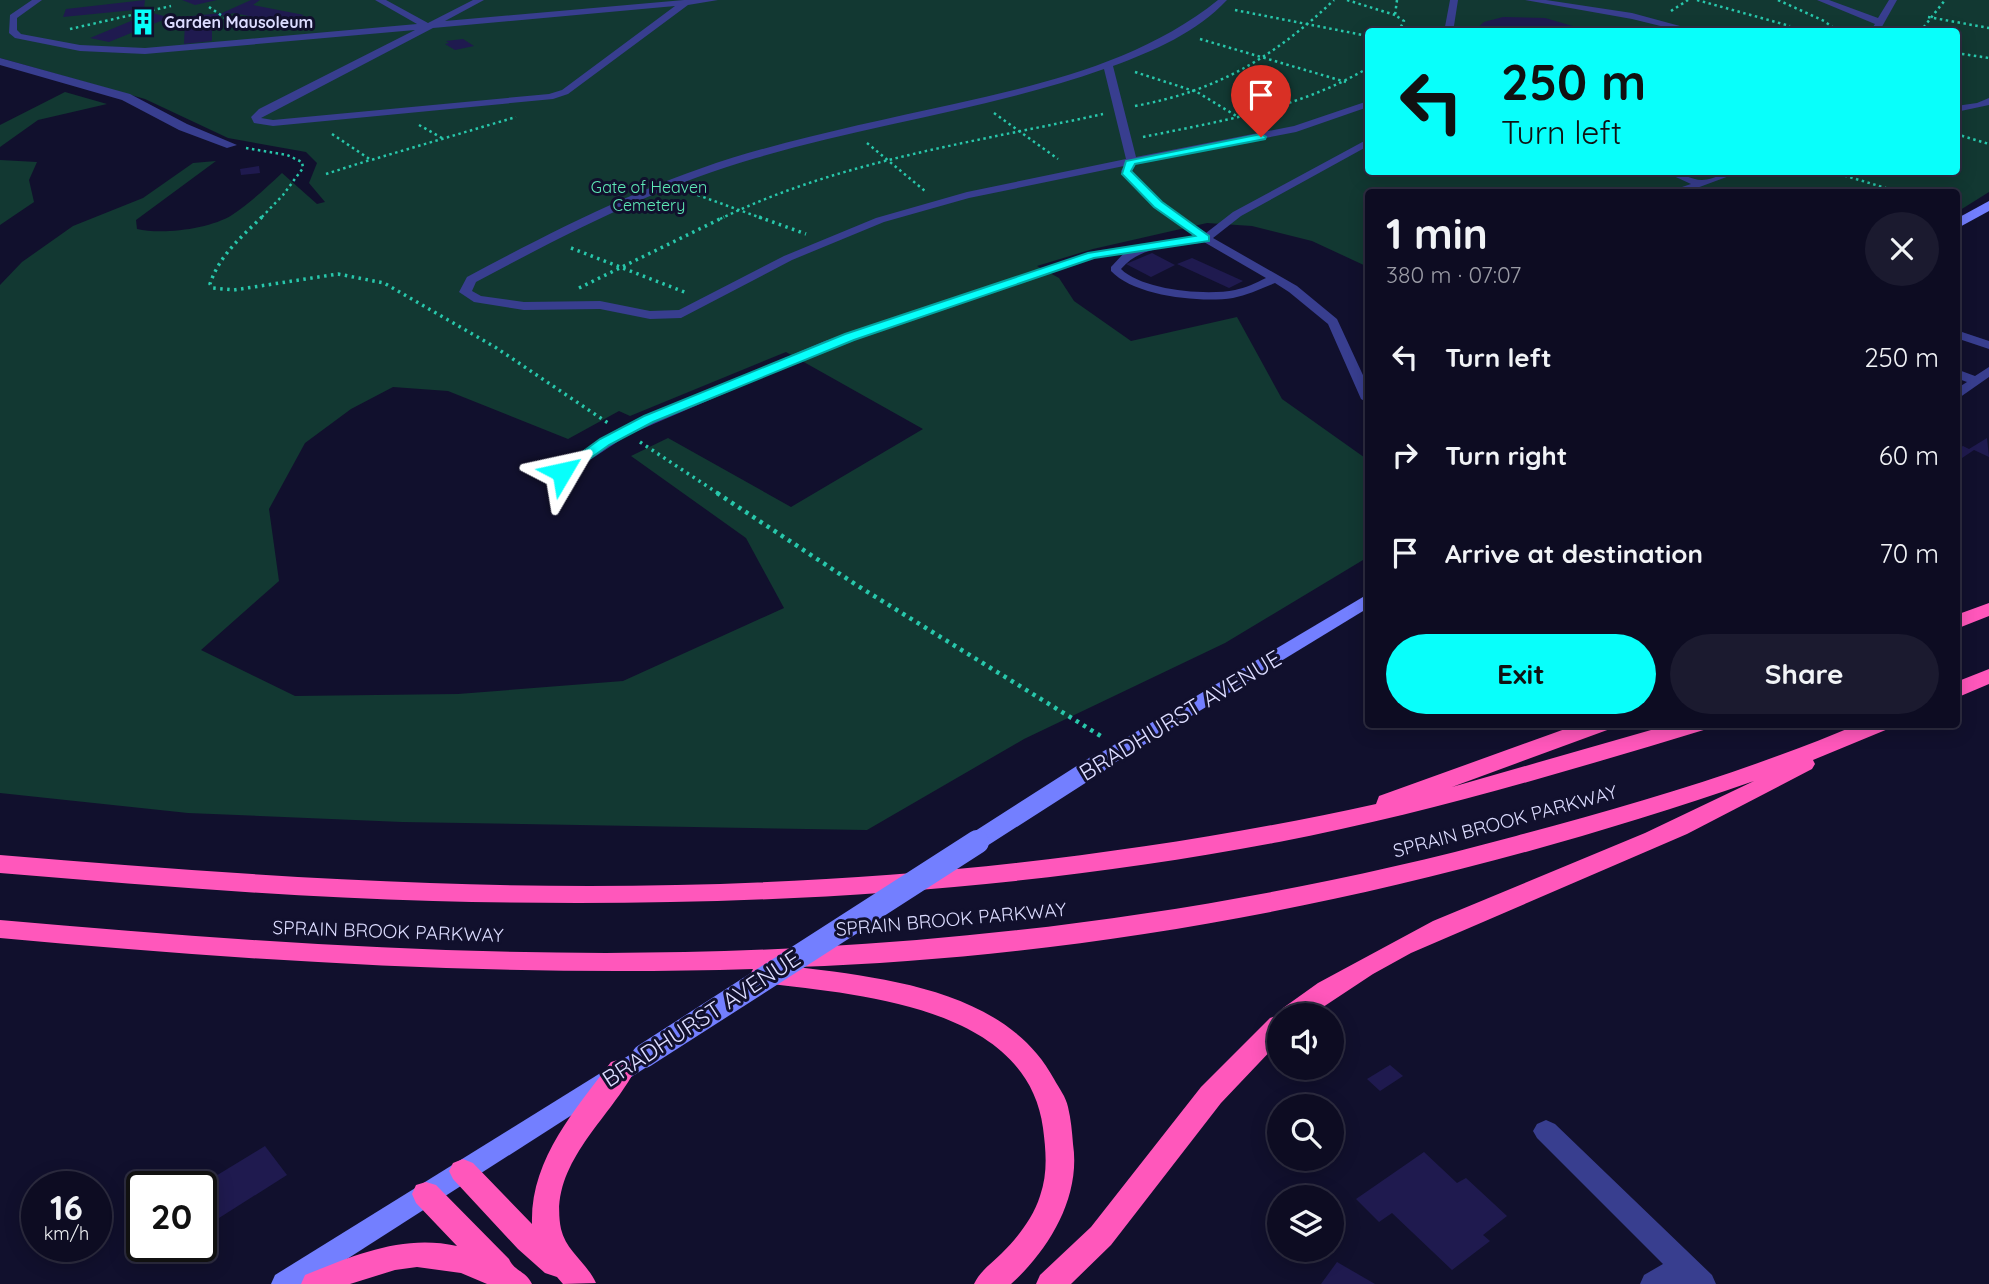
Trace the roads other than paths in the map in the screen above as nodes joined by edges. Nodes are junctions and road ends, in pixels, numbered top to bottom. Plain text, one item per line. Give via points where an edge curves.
1 (38, 0) edge
2 (379, 0) edge
3 (480, 0) edge
4 (715, 0) edge
5 (1454, 0) edge
6 (1529, 0) edge
7 (1821, 0) edge
8 (1893, 0) edge
9 (686, 2) edge
10 (1220, 3) edge
11 (1617, 13) junction
12 (429, 27) junction
13 (1877, 27) edge
14 (1449, 28) edge
15 (1659, 28) edge
16 (1681, 28) edge
17 (0, 34) edge
18 (19, 35) junction
19 (0, 41) edge
20 (0, 61) edge
21 (1108, 64) junction
22 (1989, 101) edge
23 (1365, 105) edge
24 (1960, 108) edge
25 (1365, 144) edge
26 (231, 145) dead end
27 (1132, 161) junction
28 (1678, 175) edge
29 (1727, 175) edge
30 (1702, 184) junction
31 (1686, 189) edge
32 (1989, 205) edge
33 (1960, 223) edge
34 (1205, 238) junction
35 (1152, 245) junction
36 (1275, 279) junction
37 (1960, 335) edge
38 (1989, 345) edge
39 (1989, 371) edge
40 (1960, 375) edge
41 (1977, 381) junction
42 (1365, 392) edge
43 (1960, 393) edge
44 (562, 472) dead end
45 (1365, 602) edge
46 (1989, 609) edge
47 (1960, 621) edge
48 (1989, 676) edge
49 (1960, 689) edge
50 (1591, 728) edge
51 (1686, 728) edge
52 (1871, 728) edge
53 (1854, 736) junction
54 (1314, 829) junction
55 (0, 864) edge
56 (0, 929) edge
57 (672, 961) junction
58 (1309, 1003) edge
59 (1267, 1037) edge
60 (632, 1063) junction
61 (1546, 1131) dead end
62 (463, 1171) junction
63 (426, 1194) junction
64 (1692, 1275) edge
65 (582, 1283) edge
66 (285, 1284) edge
67 (316, 1284) edge
68 (518, 1284) edge
69 (989, 1284) edge
70 (1051, 1284) edge
71 (1654, 1284) edge

1 - 18 lane via 13,17
2 - 12 lane
3 - 12 lane
4 - 9 lane
5 - 14 lane
6 - 11 lane
7 - 13 lane
8 - 13 lane
9 - 12 lane
9 - 12 lane via 565,92 550,97 258,121 256,117
10 - 21 lane via 1176,32
11 - 15 lane
11 - 16 lane
12 - 18 lane via 145,51 80,48
17 - 18 lane
18 - 19 lane
20 - 26 street via 126,97 183,127
21 - 27 lane
21 - 27 lane via 1049,84 750,156 667,184 550,239 466,286 469,297 498,304 600,305 663,316 689,311 788,258 880,220
22 - 24 lane
23 - 27 lane via 1296,129
25 - 34 lane via 1239,212
27 - 34 lane via 1126,171 1158,205
28 - 30 lane
29 - 30 lane
30 - 31 lane
32 - 33 main road
34 - 35 lane
34 - 36 lane
35 - 36 lane via 1122,257 1115,268 1118,274 1132,282 1198,296 1234,294
35 - 44 lane via 1092,255 829,344 623,432
36 - 42 lane via 1333,322
37 - 38 lane
39 - 41 lane
40 - 41 lane
41 - 43 lane
45 - 60 main road, BRADHURST AVENUE, bridge via 1099,763
46 - 47 highway
48 - 49 highway
50 - 54 highway
51 - 54 highway, SPRAIN BROOK PARKWAY via 1491,788
52 - 53 highway, SPRAIN BROOK PARKWAY
53 - 57 highway, SPRAIN BROOK PARKWAY via 1642,810 1502,850 1203,913 1049,936 868,953
53 - 58 highway via 1698,821 1413,940
54 - 55 highway, SPRAIN BROOK PARKWAY via 989,876 710,895 390,893
56 - 57 highway, SPRAIN BROOK PARKWAY via 256,950 452,959
57 - 69 highway via 916,996 988,1026 1024,1056 1050,1096 1061,1141 1061,1166 1049,1211 1037,1233 1022,1255
59 - 70 highway via 1211,1095 1101,1236
60 - 62 main road, BRADHURST AVENUE
60 - 65 highway via 569,1142 547,1187 545,1222 550,1242 558,1259
61 - 64 street
62 - 63 main road, BRADHURST AVENUE
62 - 65 highway via 528,1240
63 - 66 main road, BRADHURST AVENUE
63 - 68 highway
64 - 71 street
67 - 68 highway via 371,1262 415,1254 467,1259

